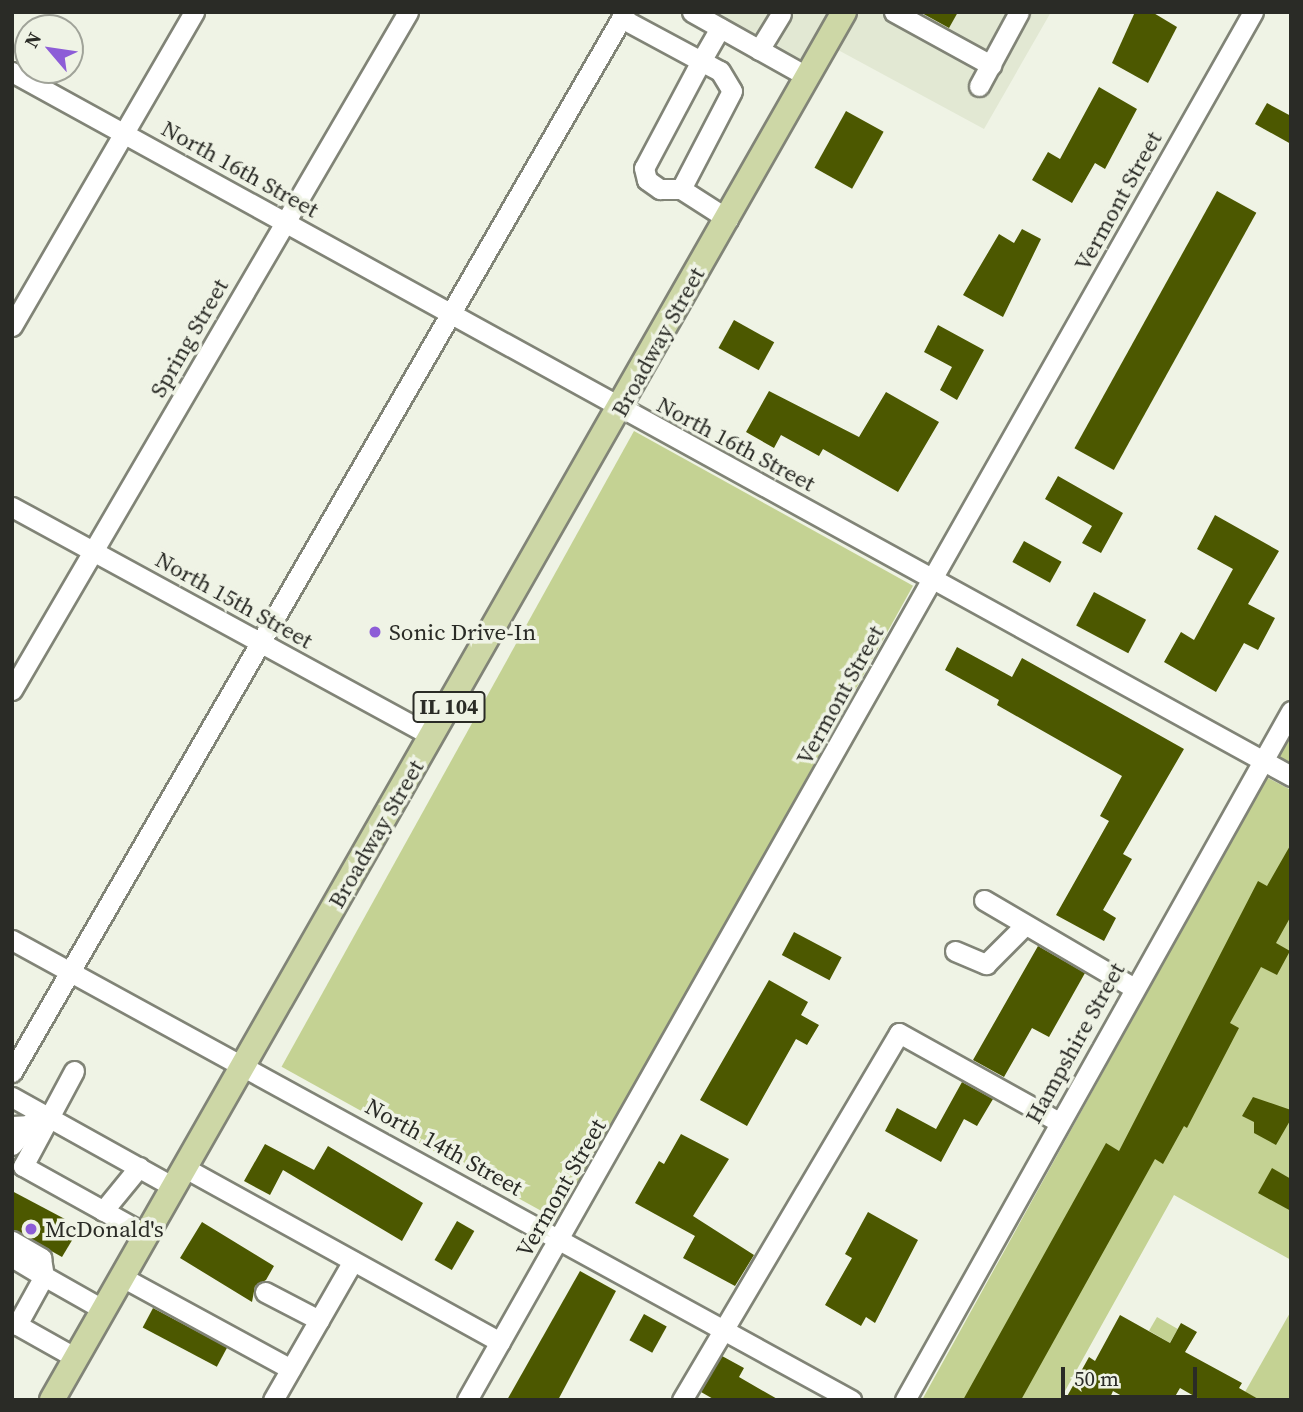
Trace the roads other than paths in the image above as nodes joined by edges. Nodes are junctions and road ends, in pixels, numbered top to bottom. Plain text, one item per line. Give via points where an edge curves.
1 (194, 12) edge
2 (408, 12) edge
3 (692, 12) edge
4 (844, 12) edge
5 (894, 12) edge
6 (1019, 12) edge
7 (1252, 12) edge
8 (784, 13) edge
9 (623, 15) edge
10 (720, 28) junction
11 (759, 50) junction
12 (701, 61) junction
13 (990, 65) junction
14 (12, 72) edge
15 (808, 77) junction
16 (979, 86) dead end
17 (124, 133) junction
18 (681, 189) junction
19 (728, 219) junction
20 (286, 221) junction
21 (450, 313) junction
22 (12, 326) edge
23 (621, 410) junction
24 (12, 507) edge
25 (93, 551) junction
26 (934, 578) junction
27 (261, 643) junction
28 (12, 690) edge
29 (1291, 711) edge
30 (432, 736) junction
31 (1263, 760) junction
32 (1291, 776) edge
33 (984, 900) dead end
34 (1025, 925) junction
35 (12, 940) edge
36 (955, 951) dead end
37 (71, 972) junction
38 (1134, 988) junction
39 (244, 1067) junction
40 (74, 1071) dead end
41 (12, 1072) edge
42 (12, 1097) edge
43 (42, 1121) junction
44 (1059, 1122) junction
45 (12, 1126) edge
46 (12, 1145) edge
47 (139, 1167) junction
48 (17, 1172) edge
49 (180, 1178) junction
50 (103, 1212) junction
51 (147, 1236) junction
52 (560, 1239) junction
53 (12, 1241) edge
54 (12, 1258) edge
55 (353, 1261) junction
56 (44, 1276) junction
57 (122, 1278) junction
58 (264, 1292) dead end
59 (104, 1310) junction
60 (319, 1320) junction
61 (15, 1324) edge
62 (722, 1329) junction
63 (500, 1342) junction
64 (76, 1358) junction
65 (291, 1369) junction
66 (52, 1400) edge
67 (274, 1400) edge
68 (467, 1400) edge
69 (682, 1400) edge
70 (852, 1400) edge
71 (905, 1400) edge

1 - 17 street
2 - 20 street, Spring Street
3 - 10 street
4 - 15 main road, Broadway Street / IL 104
5 - 13 street
6 - 13 street
7 - 26 street, Vermont Street
8 - 11 street
9 - 12 street
9 - 21 street
10 - 11 street
10 - 12 street
11 - 15 street
12 - 18 street via 720,71 732,91
12 - 18 street via 643,168 647,180 660,189
13 - 16 street
14 - 17 street, North 16th Street
15 - 19 main road, Broadway Street / IL 104
17 - 20 street, North 16th Street
17 - 22 street
18 - 19 street
19 - 23 main road, Broadway Street / IL 104
20 - 21 street, North 16th Street
20 - 25 street, Spring Street
21 - 23 street, North 16th Street
21 - 27 street
23 - 26 street, North 16th Street
23 - 30 main road, Broadway Street / IL 104
24 - 25 street, North 15th Street
25 - 27 street, North 15th Street
25 - 28 street, Spring Street
26 - 31 street, North 16th Street
26 - 52 street, Vermont Street
27 - 30 street, North 15th Street
27 - 37 street
29 - 31 street, Hampshire Street
30 - 39 main road, Broadway Street / IL 104
31 - 32 street, North 16th Street
31 - 38 street, Hampshire Street
33 - 34 street
34 - 36 street via 986,964
34 - 38 street
35 - 37 street, North 14th Street
37 - 39 street, North 14th Street
37 - 41 street
38 - 44 street, Hampshire Street
39 - 49 main road, Broadway Street / IL 104
39 - 52 street, North 14th Street
40 - 43 street
42 - 43 street
43 - 45 street
43 - 46 street
43 - 47 street
43 - 48 street
44 - 62 street via 899,1033
44 - 71 street, Hampshire Street
47 - 49 street
47 - 50 street
48 - 50 street
49 - 51 main road, Broadway Street / IL 104
49 - 55 street
50 - 51 street
51 - 57 main road, Broadway Street / IL 104
52 - 62 street, North 14th Street
52 - 63 street, Vermont Street
53 - 56 street via 41,1258
54 - 56 street
55 - 60 street
55 - 63 street
56 - 59 street
56 - 61 street
57 - 59 main road, Broadway Street / IL 104
57 - 65 street
58 - 60 street
59 - 64 main road, Broadway Street / IL 104
60 - 65 street
61 - 64 street
62 - 69 street
62 - 70 street, North 14th Street
63 - 68 street, Vermont Street
64 - 66 main road, Broadway Street / IL 104
65 - 67 street

